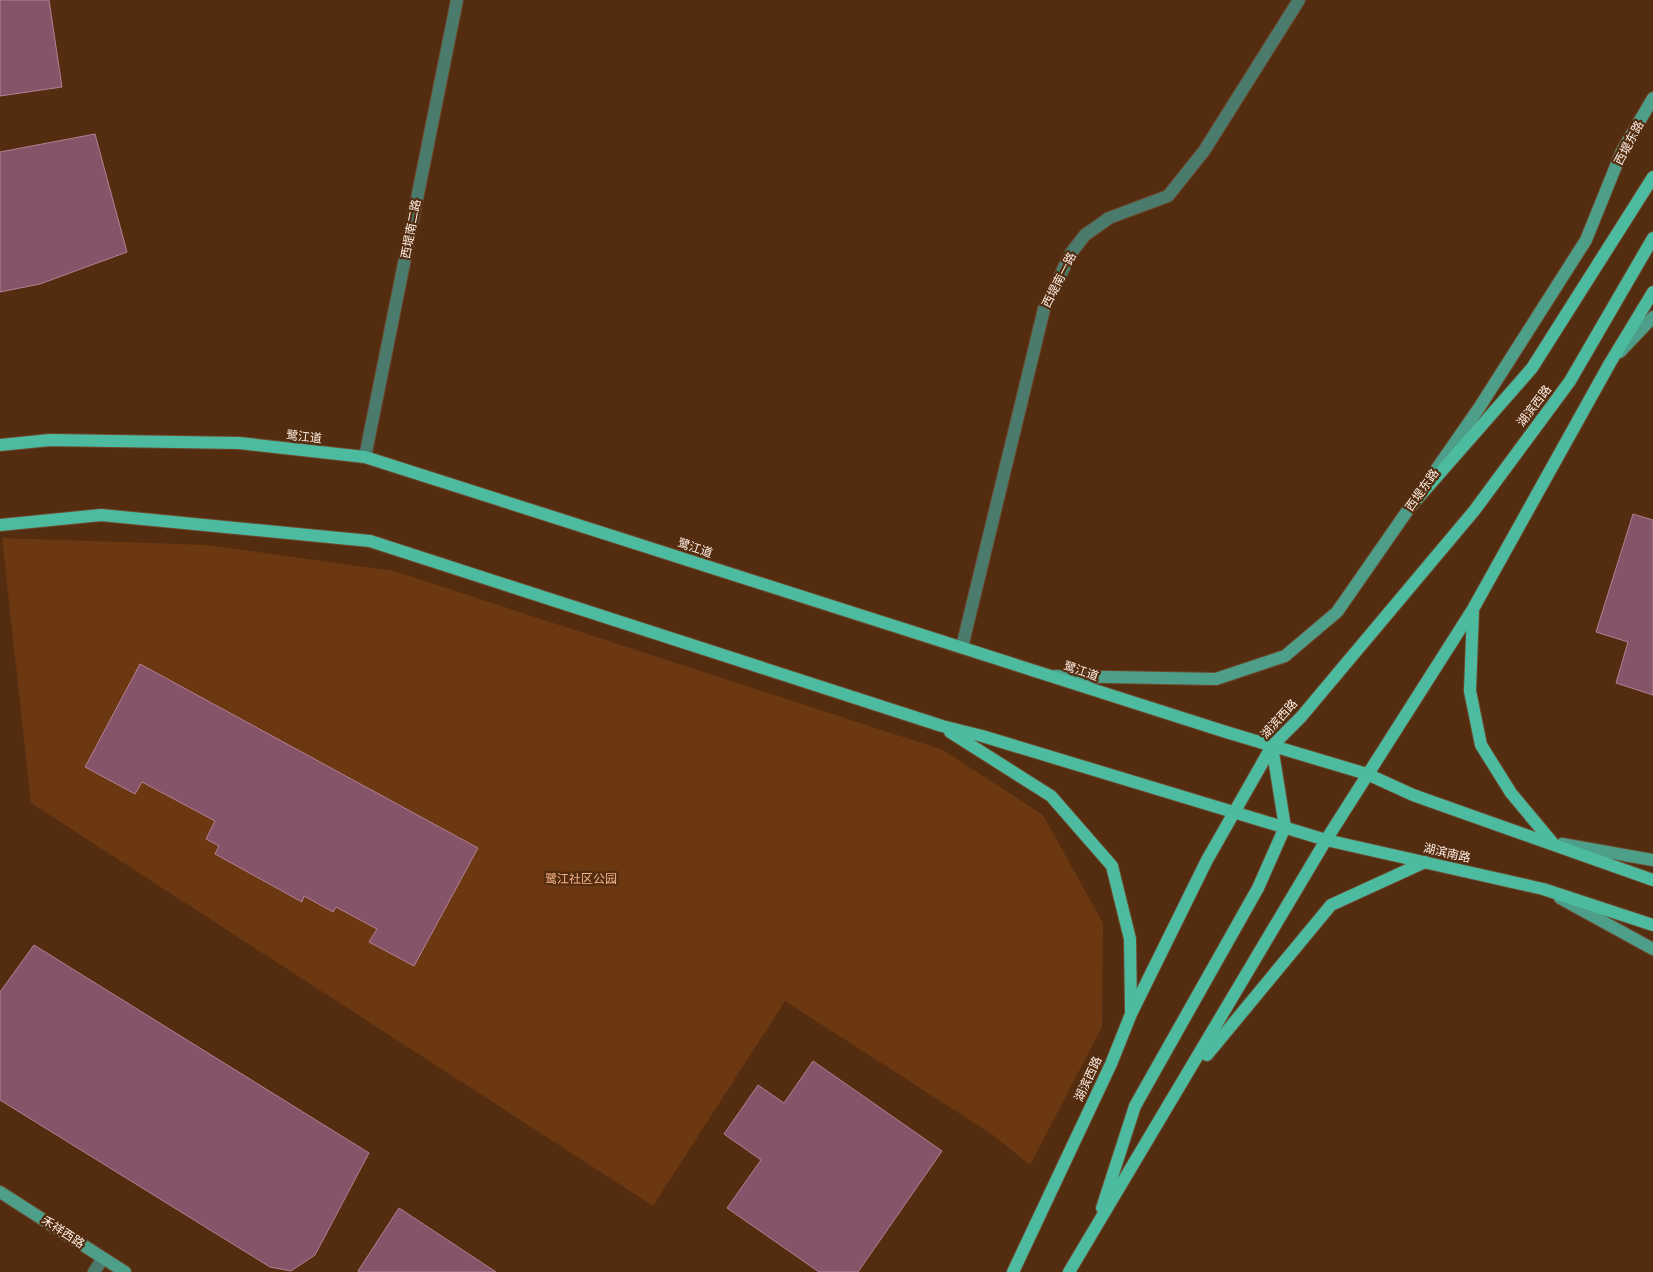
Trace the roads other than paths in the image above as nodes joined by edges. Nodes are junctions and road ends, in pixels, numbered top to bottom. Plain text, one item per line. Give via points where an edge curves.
1 (457, 0) edge
2 (1299, 0) edge
3 (1653, 98) edge
4 (1653, 177) edge
5 (1653, 238) edge
6 (1653, 292) edge
7 (1653, 317) edge
8 (1610, 363) junction
9 (0, 445) edge
10 (365, 457) junction
11 (1411, 506) junction
12 (0, 525) edge
13 (1473, 609) junction
14 (962, 647) junction
15 (1050, 676) junction
16 (942, 726) junction
17 (1272, 746) junction
18 (1367, 774) junction
19 (1234, 812) junction
20 (1285, 827) junction
21 (1326, 840) junction
22 (1552, 842) junction
23 (1653, 860) edge
24 (1425, 862) junction
25 (1653, 880) edge
26 (1543, 888) junction
27 (1653, 925) edge
28 (1653, 950) edge
29 (1131, 1014) junction
30 (1183, 1084) junction
31 (0, 1192) edge
32 (1095, 1229) junction
33 (103, 1258) junction
34 (94, 1272) edge
35 (125, 1272) edge
36 (1013, 1272) edge
37 (1070, 1272) edge

1 - 10 street, 西堤南二路
2 - 14 street, 西堤南一路 via 1204,151 1168,196 1110,218 1085,235 1071,253 1044,309
3 - 11 main road, 西堤东路 via 1622,151 1586,240
4 - 11 main road via 1532,368
5 - 17 main road, 湖滨西路 via 1570,381 1474,511
6 - 8 main road
7 - 8 main road
8 - 13 main road
9 - 10 main road, 鹭江道 via 50,440 239,443
10 - 14 main road, 鹭江道
11 - 15 main road, 西堤东路 via 1338,612 1285,656 1216,679
12 - 16 main road via 100,515 370,541
13 - 18 main road
13 - 22 main road via 1470,691 1480,745 1511,793
14 - 15 main road, 鹭江道
15 - 17 main road, 鹭江道
16 - 19 main road
16 - 29 main road via 1051,796 1112,866 1130,939
17 - 18 main road, 鹭江道
17 - 19 main road, 湖滨西路
17 - 20 main road
18 - 21 main road
18 - 22 main road via 1414,795
19 - 20 main road, 湖滨南路
19 - 29 main road, 湖滨西路
20 - 21 main road, 湖滨南路
20 - 32 main road via 1258,888 1134,1106
21 - 24 main road, 湖滨南路
21 - 30 main road
22 - 23 main road
22 - 25 main road
24 - 26 main road, 湖滨南路
24 - 30 main road via 1330,905
26 - 27 main road, 湖滨南路
26 - 28 main road
29 - 36 main road, 湖滨西路 via 1111,1064
30 - 32 main road
31 - 33 main road, 禾祥西路
32 - 37 main road
33 - 34 street
33 - 35 main road, 禾祥西路

